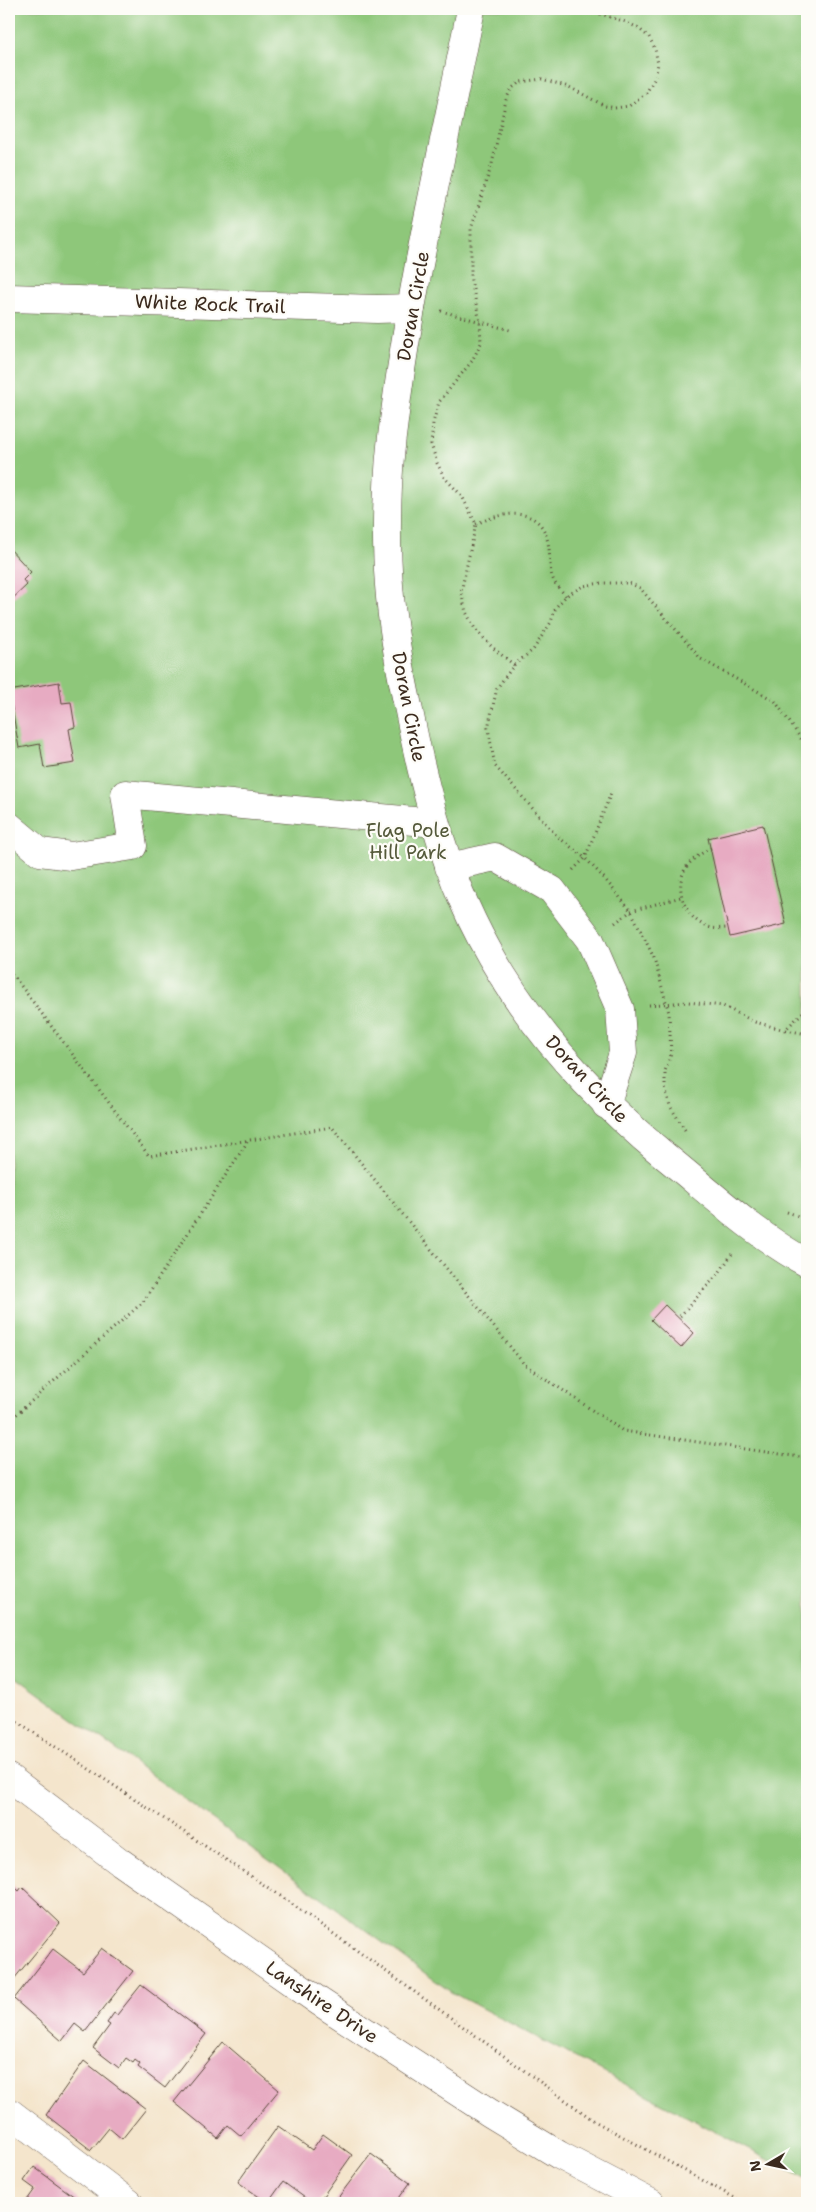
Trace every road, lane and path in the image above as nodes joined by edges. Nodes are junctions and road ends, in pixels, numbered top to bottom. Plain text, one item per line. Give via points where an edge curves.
1 (471, 9) edge
2 (584, 9) edge
3 (9, 298) edge
4 (411, 308) junction
5 (480, 322) junction
6 (510, 330) dead end
7 (476, 524) junction
8 (566, 596) junction
9 (514, 665) junction
10 (807, 755) edge
11 (611, 793) dead end
12 (435, 823) junction
13 (9, 826) edge
14 (711, 848) dead end
15 (585, 858) junction
16 (449, 867) junction
17 (681, 897) junction
18 (631, 911) junction
19 (728, 928) dead end
20 (9, 970) edge
21 (667, 1003) junction
22 (807, 1008) edge
23 (785, 1030) junction
24 (807, 1034) edge
25 (606, 1105) junction
26 (690, 1135) dead end
27 (248, 1141) junction
28 (783, 1211) dead end
29 (807, 1219) edge
30 (752, 1226) junction
31 (807, 1263) edge
32 (680, 1316) dead end
33 (9, 1421) edge
34 (807, 1458) edge
35 (9, 1716) edge
36 (9, 1778) edge
37 (9, 2112) edge
38 (129, 2203) edge
39 (650, 2203) edge
40 (744, 2203) edge

1 - 4 street, Doran Circle
2 - 5 path via 626,22 648,37 658,64 655,78 646,93 629,106 615,108 569,87 542,79 520,82 511,89 472,229 471,280
3 - 4 street, White Rock Trail
4 - 5 path via 430,308
4 - 12 street, Doran Circle via 393,424 388,503 389,584 401,672
5 - 6 path
5 - 7 path via 481,343 472,361 439,402 432,423 431,444 444,477 462,496
7 - 8 path via 512,513 530,517 542,526 554,582
7 - 9 path via 461,592 466,612 475,629
8 - 9 path via 556,607 551,622 533,650
8 - 10 path via 583,586 601,583 629,583 640,588 701,659 775,700 806,746
9 - 15 path via 497,688 488,728 495,766 557,836
11 - 15 path
12 - 13 street via 125,794 133,846 71,856 40,852
12 - 16 street, Doran Circle
14 - 17 path via 699,854 684,870
15 - 18 path
16 - 25 street, Doran Circle via 496,964 526,1011 560,1056
16 - 25 street via 495,857 552,890 590,940 620,1009 622,1053
17 - 18 path
17 - 19 path via 697,921 712,928
18 - 21 path via 654,958
20 - 27 path via 149,1156
21 - 23 path via 723,1006 755,1022
21 - 26 path via 671,1054 665,1071 665,1088 670,1106
22 - 23 path
23 - 24 path
25 - 30 street, Doran Circle
27 - 33 path via 143,1302
27 - 34 path via 332,1127 524,1364 623,1431
28 - 29 path
30 - 31 street, Doran Circle
30 - 32 path via 720,1273
35 - 40 path via 285,1899 596,2122
36 - 39 street, Lanshire Drive via 120,1862 320,2002 559,2155
37 - 38 street

